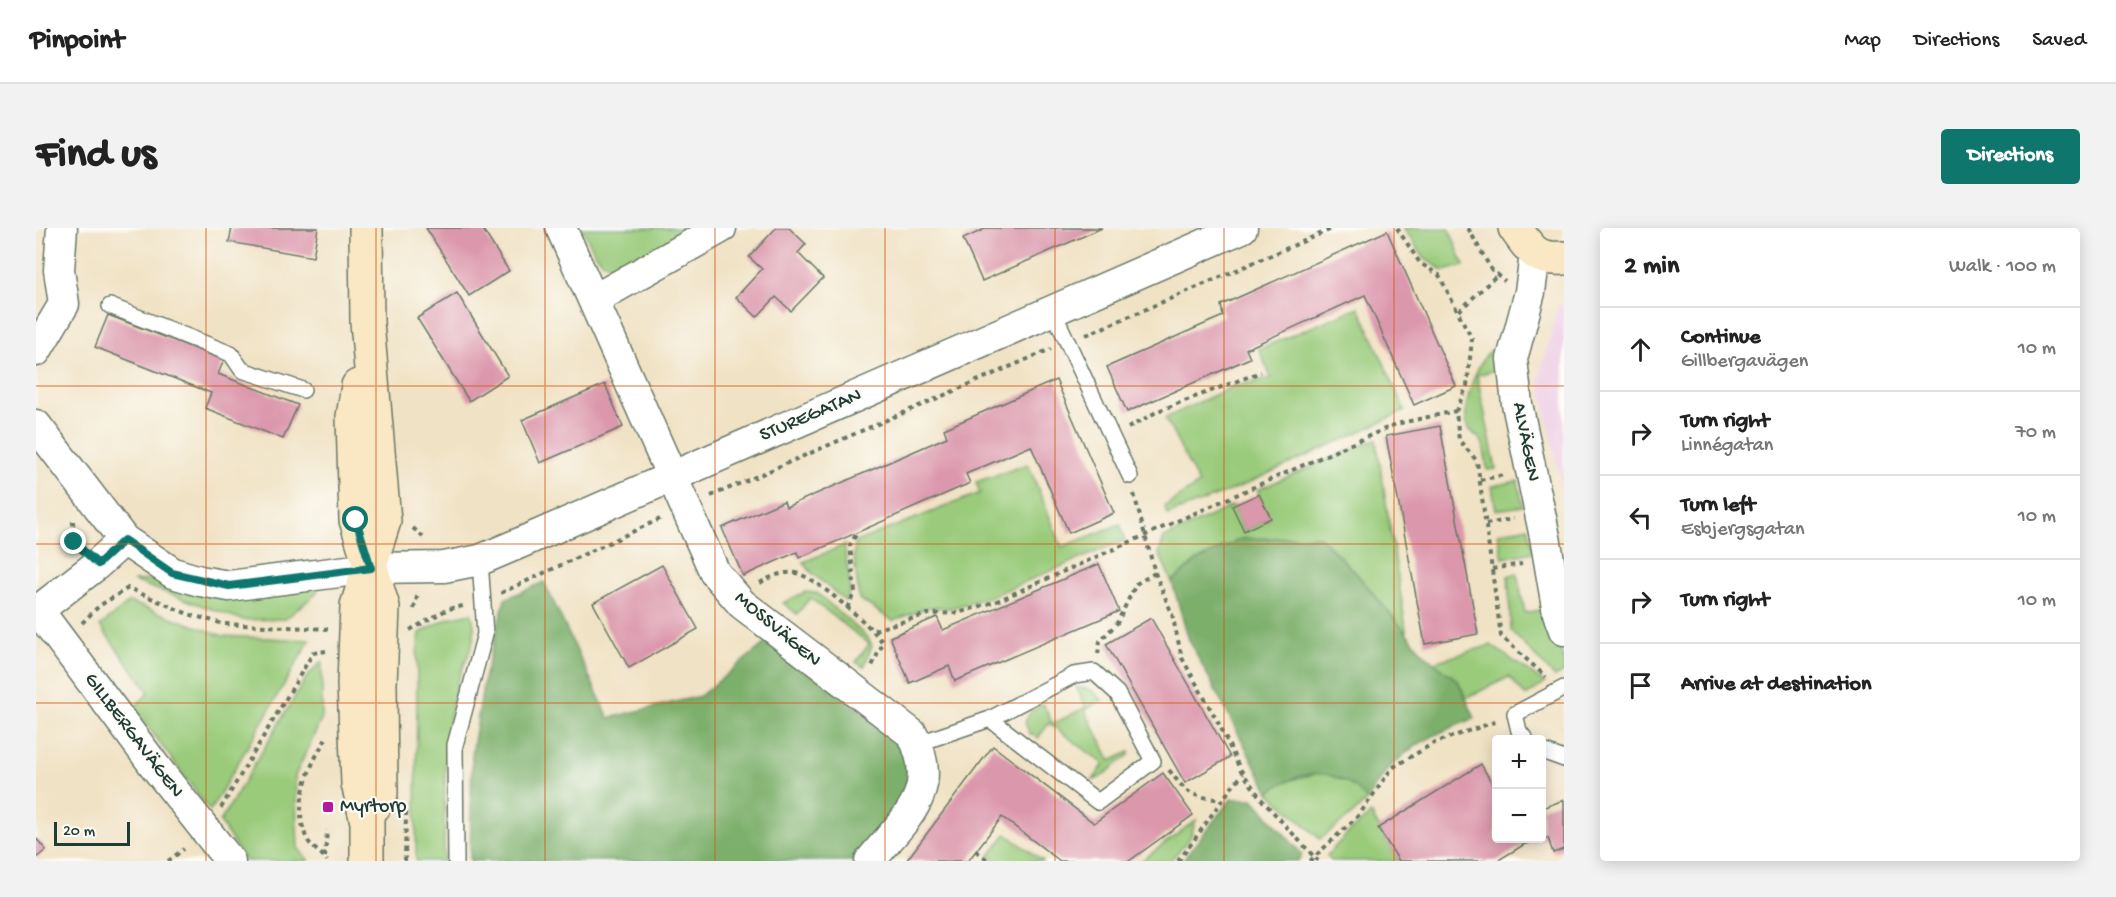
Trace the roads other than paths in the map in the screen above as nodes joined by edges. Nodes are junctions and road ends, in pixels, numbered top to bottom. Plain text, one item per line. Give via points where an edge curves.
1 (62, 228) edge
2 (366, 228) edge
3 (561, 228) edge
4 (721, 228) edge
5 (1242, 228) edge
6 (1515, 228) edge
7 (1549, 256) edge
8 (595, 299) junction
9 (110, 306) dead end
10 (1053, 311) junction
11 (36, 351) edge
12 (303, 390) dead end
13 (36, 425) edge
14 (1130, 476) road end
15 (672, 477) junction
16 (124, 540) junction
17 (480, 560) junction
18 (371, 568) junction
19 (37, 611) edge
20 (1564, 630) edge
21 (1562, 689) edge
22 (990, 718) junction
23 (1522, 735) edge
24 (917, 744) junction
25 (1546, 752) edge
26 (1564, 759) edge
27 (230, 861) edge
28 (367, 861) edge
29 (456, 861) edge
30 (870, 861) edge

1 - 11 street via 59,270 64,304
2 - 18 street via 368,322 384,521
3 - 8 street, MOSSVÄGEN
4 - 8 street
5 - 10 street, STUREGATAN
6 - 7 street
7 - 20 street, ALVÄGEN via 1530,292 1512,359 1516,404
8 - 15 street, MOSSVÄGEN
9 - 12 lane via 231,354 242,370
10 - 14 lane
10 - 15 street, STUREGATAN
13 - 16 street, STUREGATAN
15 - 17 street, STUREGATAN
15 - 24 street, MOSSVÄGEN via 715,573 738,599 912,734
16 - 18 street, STUREGATAN via 172,573 229,586
16 - 19 street
17 - 18 street, STUREGATAN via 444,567
17 - 29 lane via 485,634 455,745
18 - 28 street via 382,607 381,794 367,822
19 - 27 street, GILLBERGAVÄGEN
21 - 23 lane via 1515,714
22 - 22 lane via 1074,675 1094,672 1117,693 1153,761 1098,802
22 - 24 lane
24 - 30 street, MOSSVÄGEN via 925,768 924,787
25 - 26 lane

